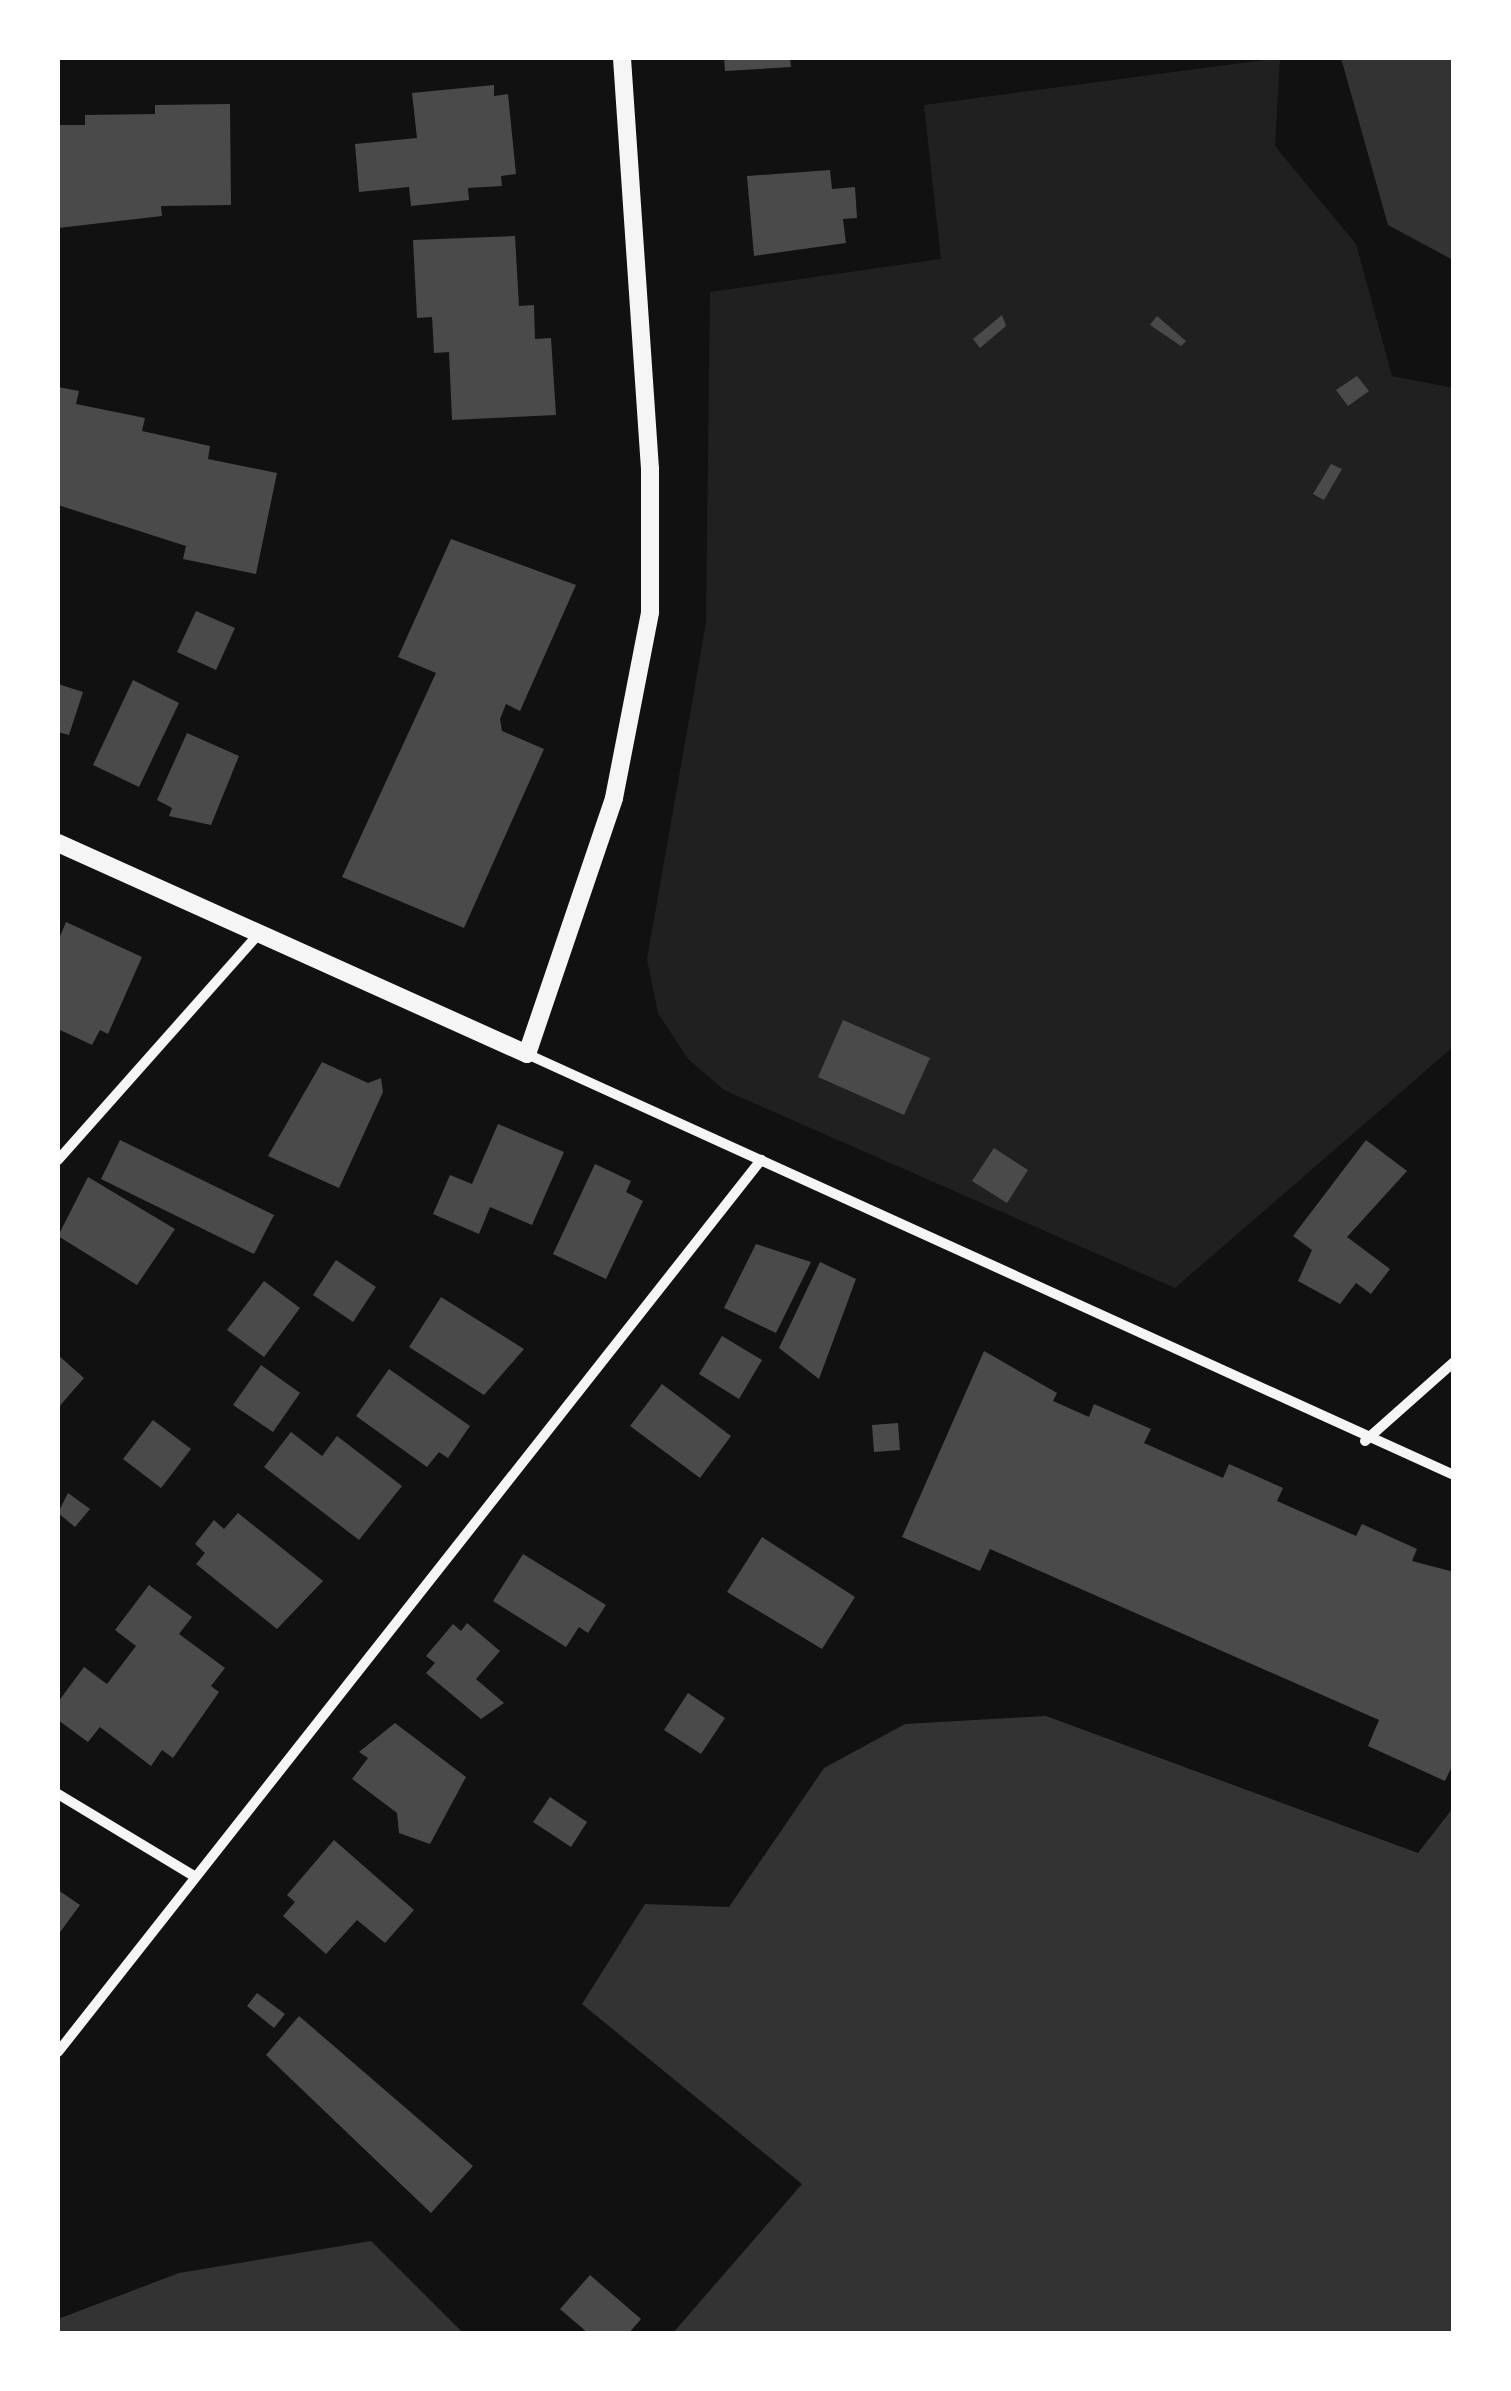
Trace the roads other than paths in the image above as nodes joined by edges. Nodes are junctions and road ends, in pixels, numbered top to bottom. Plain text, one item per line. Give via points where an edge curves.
1 (622, 58) edge
2 (58, 844) edge
3 (260, 933) junction
4 (528, 1054) junction
5 (58, 1160) edge
6 (761, 1160) junction
7 (1454, 1362) edge
8 (1365, 1441) junction
9 (1454, 1475) edge
10 (58, 1794) edge
11 (194, 1876) junction
12 (58, 2052) edge

1 - 4 street via 650,454 650,612 614,798
2 - 3 street
3 - 4 street
3 - 5 street
4 - 6 street
6 - 8 street
6 - 11 street
7 - 8 street
8 - 9 street
10 - 11 street
11 - 12 street

